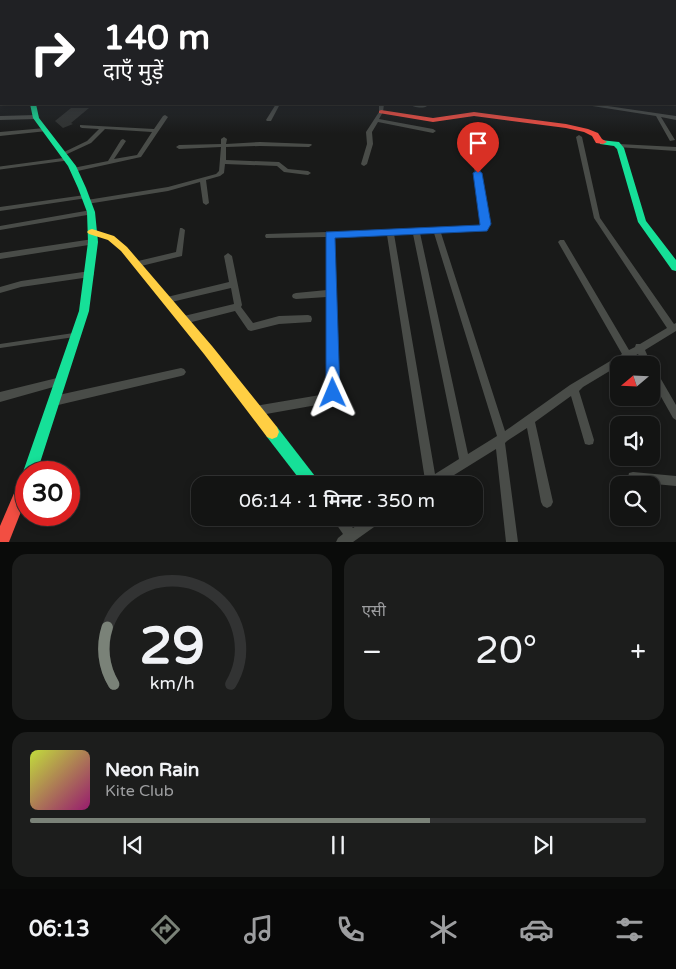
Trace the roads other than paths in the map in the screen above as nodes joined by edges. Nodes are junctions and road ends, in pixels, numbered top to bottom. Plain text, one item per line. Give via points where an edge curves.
1 (33, 105) edge
2 (277, 105) edge
3 (418, 105) edge
4 (592, 105) edge
5 (425, 106) dead end
6 (380, 110) edge
7 (658, 116) junction
8 (36, 117) junction
9 (165, 117) dead end
10 (2, 118) edge
11 (676, 118) edge
12 (269, 120) dead end
13 (0, 124) edge
14 (82, 126) dead end
15 (103, 128) junction
16 (45, 130) junction
17 (156, 131) junction
18 (433, 131) dead end
19 (0, 134) edge
20 (578, 137) dead end
21 (672, 140) dead end
22 (123, 141) dead end
23 (224, 142) junction
24 (309, 145) dead end
25 (619, 146) junction
26 (179, 147) dead end
27 (676, 149) edge
28 (475, 155) dead end
29 (65, 156) junction
30 (110, 162) junction
31 (222, 162) junction
32 (364, 164) dead end
33 (0, 168) edge
34 (73, 170) junction
35 (308, 173) dead end
36 (202, 179) junction
37 (206, 202) dead end
38 (88, 204) junction
39 (0, 209) edge
40 (0, 228) edge
41 (182, 230) dead end
42 (437, 231) junction
43 (390, 232) junction
44 (416, 232) junction
45 (330, 234) junction
46 (268, 236) dead end
47 (93, 237) junction
48 (562, 242) dead end
49 (0, 256) edge
50 (228, 256) dead end
51 (137, 264) junction
52 (676, 267) edge
53 (90, 274) junction
54 (234, 284) junction
55 (0, 290) edge
56 (331, 293) junction
57 (296, 296) dead end
58 (167, 300) junction
59 (237, 307) junction
60 (308, 319) dead end
61 (184, 320) junction
62 (674, 328) edge
63 (76, 335) junction
64 (0, 346) edge
65 (638, 348) junction
66 (627, 354) junction
67 (643, 356) edge
68 (182, 372) dead end
69 (61, 381) junction
70 (660, 386) edge
71 (573, 388) junction
72 (0, 397) edge
73 (54, 401) junction
74 (255, 411) junction
75 (676, 415) edge
76 (530, 420) junction
77 (502, 440) junction
78 (589, 440) dead end
79 (34, 461) edge
80 (464, 462) junction
81 (305, 476) edge
82 (428, 476) edge
83 (442, 476) edge
84 (660, 480) edge
85 (676, 481) edge
86 (547, 502) dead end
87 (15, 508) edge
88 (342, 526) edge
89 (365, 526) edge
90 (347, 538) edge
91 (1, 542) edge
92 (512, 542) edge

1 - 8 street
2 - 12 street
3 - 5 street
4 - 7 street
6 - 18 street
6 - 25 street via 433,120 474,114 566,126 586,130 600,142
6 - 32 street via 369,132 370,144
7 - 11 street
7 - 21 street
8 - 10 street
8 - 16 street
9 - 17 street
10 - 13 street
14 - 15 street
15 - 17 street
15 - 29 street via 89,142
16 - 19 street
16 - 29 street
17 - 30 street via 139,156
20 - 62 street via 597,218
22 - 30 street
23 - 24 street
23 - 26 street
23 - 31 street
25 - 27 street
25 - 52 street via 642,222
28 - 42 street via 486,227
29 - 33 lane
29 - 34 street
30 - 34 street
31 - 35 street via 279,164 286,171
31 - 36 street via 220,174
34 - 38 street
36 - 37 street
36 - 38 street
38 - 39 street
38 - 40 street
38 - 47 street
41 - 51 street via 179,254
42 - 44 street
42 - 77 street
43 - 44 street
43 - 45 street
43 - 82 street
44 - 80 street
45 - 46 street
45 - 56 street
47 - 49 street
47 - 51 street via 111,238
47 - 53 street
48 - 66 street
50 - 54 street
51 - 58 street
53 - 55 street
53 - 63 street via 84,312
54 - 58 street
54 - 59 street
56 - 57 street
56 - 74 street via 332,396
58 - 61 street
59 - 60 street via 250,327 279,320
59 - 61 street
61 - 74 street
62 - 65 street
63 - 64 lane
63 - 69 street
65 - 66 street
65 - 67 street
66 - 71 street
68 - 73 street
69 - 72 street
69 - 73 street
70 - 75 street
71 - 76 street
71 - 78 street
73 - 79 street
74 - 81 street
76 - 77 street
76 - 86 street
77 - 80 street
77 - 92 street
80 - 83 street
84 - 85 street
87 - 91 street
88 - 90 street
89 - 90 street

